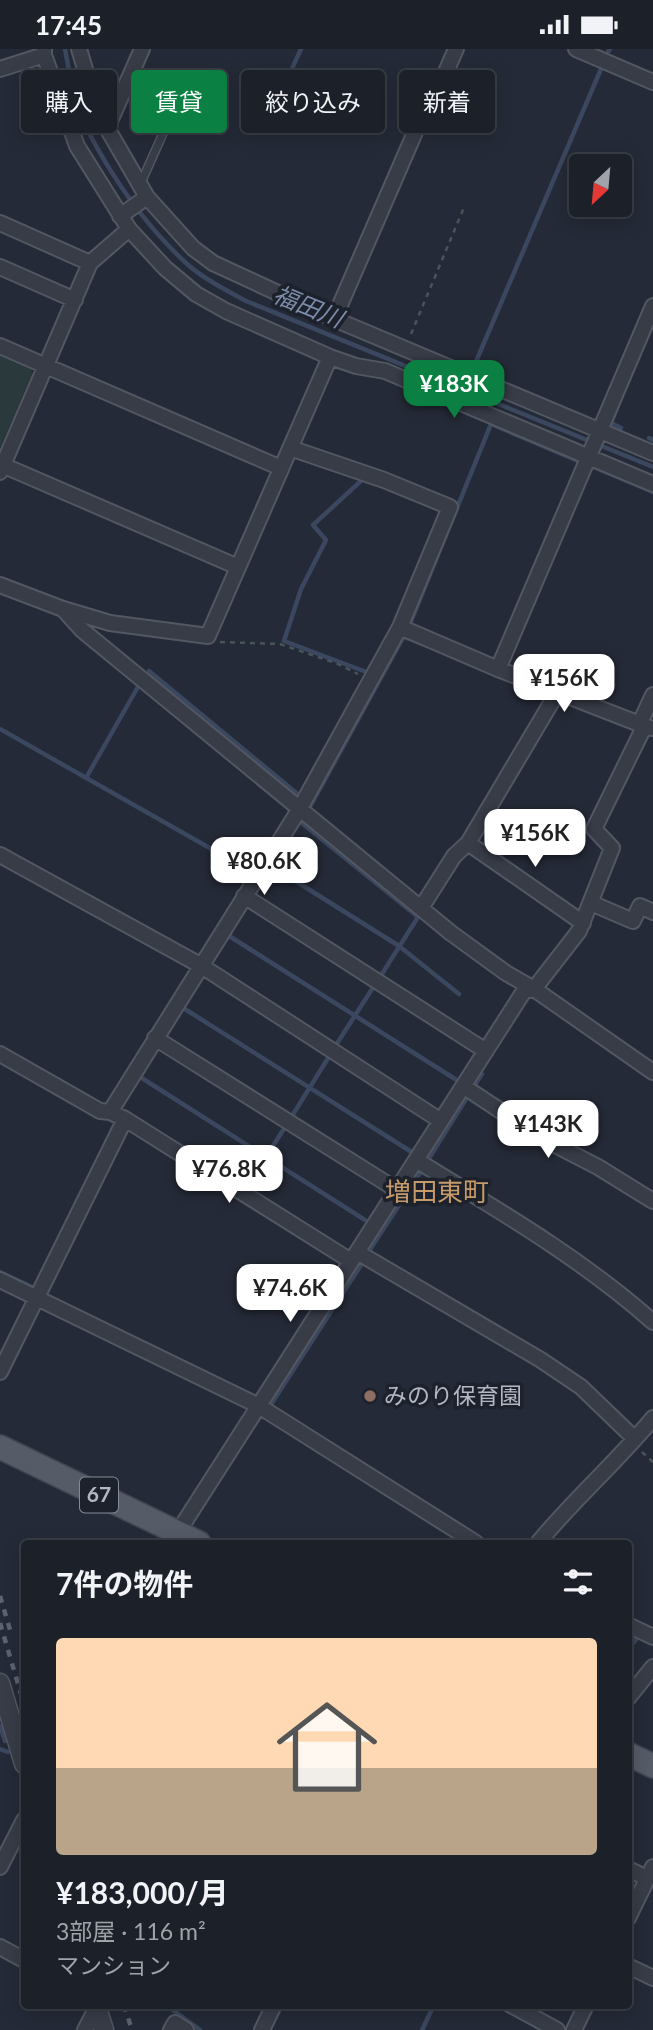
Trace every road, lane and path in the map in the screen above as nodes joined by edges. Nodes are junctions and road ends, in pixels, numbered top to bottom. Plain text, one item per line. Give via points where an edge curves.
1 (79, 49) edge
2 (142, 49) edge
3 (456, 49) edge
4 (576, 49) edge
5 (44, 52) edge
6 (0, 69) edge
7 (85, 70) edge
8 (653, 82) edge
9 (117, 105) edge
10 (110, 133) edge
11 (166, 133) edge
12 (143, 194) junction
13 (465, 205) dead end
14 (125, 219) junction
15 (0, 223) edge
16 (90, 263) junction
17 (0, 267) edge
18 (75, 300) junction
19 (653, 306) edge
20 (334, 319) junction
21 (0, 346) edge
22 (405, 348) junction
23 (330, 357) junction
24 (46, 366) junction
25 (598, 434) junction
26 (290, 448) junction
27 (653, 453) edge
28 (589, 454) junction
29 (1, 467) edge
30 (281, 468) junction
31 (653, 484) edge
32 (238, 567) junction
33 (0, 585) edge
34 (62, 609) junction
35 (400, 627) junction
36 (208, 636) junction
37 (498, 669) junction
38 (371, 680) junction
39 (557, 692) junction
40 (653, 695) edge
41 (645, 727) edge
42 (299, 810) junction
43 (468, 843) junction
44 (0, 855) edge
45 (244, 896) junction
46 (591, 903) junction
47 (421, 908) junction
48 (653, 912) edge
49 (583, 923) junction
50 (200, 965) junction
51 (534, 989) junction
52 (155, 1038) junction
53 (486, 1051) junction
54 (0, 1054) edge
55 (653, 1072) edge
56 (463, 1086) junction
57 (110, 1112) junction
58 (125, 1119) junction
59 (441, 1121) junction
60 (416, 1160) junction
61 (397, 1190) junction
62 (653, 1201) edge
63 (354, 1256) junction
64 (0, 1280) edge
65 (36, 1298) junction
66 (653, 1321) edge
67 (0, 1372) edge
68 (259, 1406) junction
69 (653, 1418) edge
70 (635, 1439) junction
71 (0, 1447) edge
72 (175, 1538) edge
73 (471, 1540) edge
74 (540, 1540) edge
75 (632, 1627) edge
76 (653, 1637) edge
77 (653, 1667) edge
78 (0, 1683) edge
79 (632, 1694) edge
80 (21, 1754) edge
81 (632, 1756) edge
82 (653, 1766) edge
83 (21, 1826) edge
84 (0, 1832) edge
85 (14, 1840) junction
86 (0, 1867) edge
87 (632, 1871) edge
88 (650, 1879) edge
89 (632, 1911) edge
90 (0, 1947) edge
91 (21, 1958) edge
92 (632, 1968) edge
93 (653, 1978) edge
94 (95, 2009) edge
95 (97, 2009) edge
96 (272, 2009) edge
97 (518, 2009) edge
98 (584, 2009) edge
99 (85, 2030) edge
100 (104, 2030) edge
101 (171, 2030) edge
102 (186, 2030) edge
103 (262, 2030) edge
104 (557, 2030) edge
105 (574, 2030) edge

1 - 7 street
2 - 9 street
3 - 20 street
4 - 8 street
5 - 6 street
5 - 14 street via 77,146
10 - 12 street
11 - 12 lane
12 - 14 street
12 - 20 street via 213,263
13 - 22 path
14 - 16 street
14 - 23 street via 165,268 196,294
15 - 16 street
16 - 18 street
17 - 18 street
18 - 24 street
19 - 25 street
20 - 22 street
21 - 24 street
22 - 25 street
23 - 26 street
23 - 28 street via 385,371
24 - 29 street
24 - 30 street
25 - 27 street
25 - 28 street
26 - 30 street
26 - 35 street via 450,507
28 - 31 street
28 - 37 street
29 - 32 street
30 - 32 street
32 - 36 street
33 - 34 street
34 - 36 street via 110,623
34 - 42 street
35 - 37 street
35 - 38 street
36 - 38 path via 216,642 280,644
37 - 39 street
38 - 42 street
39 - 41 street
39 - 43 street
40 - 41 street
41 - 46 street via 594,829 612,848
42 - 45 street
42 - 47 street
43 - 47 street via 454,856
43 - 49 street
44 - 50 street
45 - 50 street
45 - 53 street
46 - 48 street via 633,921 640,906
46 - 49 street
47 - 51 street
49 - 51 street
50 - 52 street
50 - 59 street
51 - 53 street via 524,991
51 - 55 street
52 - 57 street
52 - 61 street
53 - 56 street
54 - 57 street via 100,1111
56 - 59 street
56 - 62 street via 540,1137
57 - 58 street
58 - 63 street
58 - 65 street
59 - 60 street
60 - 61 street
60 - 66 street via 543,1238 614,1287
61 - 63 street
63 - 68 street
63 - 70 street via 541,1360 581,1387
64 - 65 street
65 - 67 street
65 - 68 street
68 - 72 street
68 - 73 street
69 - 70 street
70 - 74 street
71 - 72 main road, 67
75 - 76 street
77 - 79 street
78 - 80 street
81 - 82 main road
83 - 85 street
84 - 85 street
85 - 86 street
87 - 88 street
88 - 89 street
90 - 91 street
92 - 93 street
94 - 99 street
95 - 100 street
96 - 103 street
97 - 104 street
98 - 105 street
101 - 102 street via 175,2023

